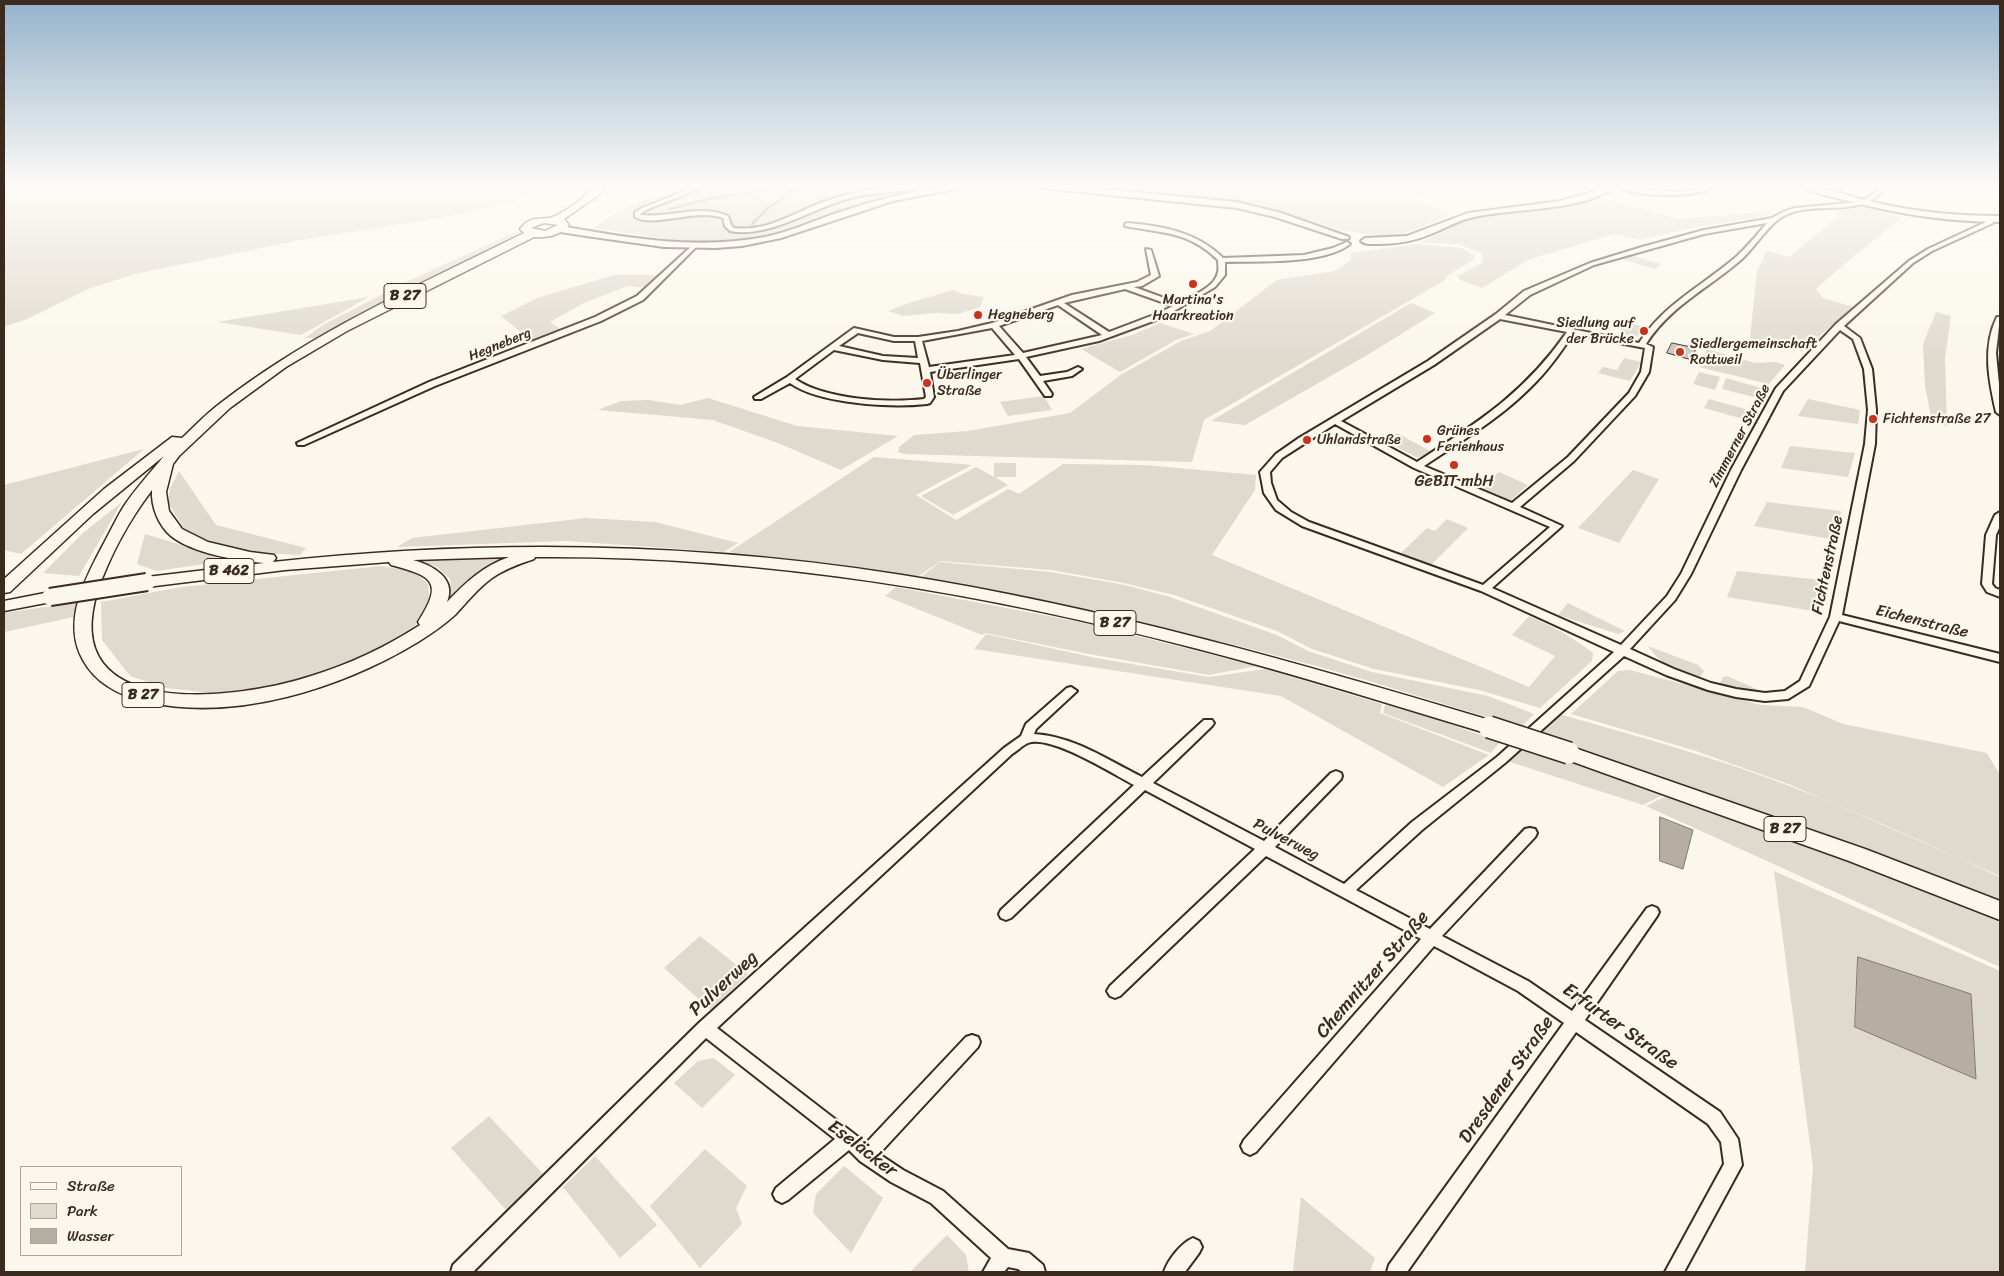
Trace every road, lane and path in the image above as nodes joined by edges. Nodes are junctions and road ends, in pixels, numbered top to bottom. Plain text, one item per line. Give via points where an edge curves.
1 (508, 246) edge
2 (688, 246) edge
3 (694, 246) junction
4 (703, 246) edge
5 (1206, 246) edge
6 (1338, 246) edge
7 (1653, 246) edge
8 (1752, 246) edge
9 (1941, 246) edge
10 (1148, 250) dead end
11 (1221, 260) junction
12 (1124, 286) junction
13 (1059, 303) junction
14 (1179, 306) junction
15 (1499, 316) junction
16 (2000, 320) edge
17 (994, 325) junction
18 (1839, 326) junction
19 (1572, 330) junction
20 (1108, 335) junction
21 (918, 339) junction
22 (1645, 346) junction
23 (833, 347) junction
24 (1020, 356) junction
25 (924, 365) junction
26 (1078, 370) dead end
27 (790, 379) junction
28 (1037, 379) junction
29 (1048, 394) dead end
30 (758, 397) dead end
31 (2000, 412) edge
32 (211, 418) junction
33 (1335, 421) junction
34 (301, 443) dead end
35 (166, 462) junction
36 (1418, 466) junction
37 (1514, 507) junction
38 (2000, 515) edge
39 (1997, 531) edge
40 (546, 551) junction
41 (374, 557) junction
42 (311, 562) junction
43 (4, 588) edge
44 (1484, 589) junction
45 (1996, 592) edge
46 (4, 606) edge
47 (1836, 617) junction
48 (416, 634) junction
49 (1622, 651) junction
50 (2000, 658) edge
51 (1071, 691) dead end
52 (1208, 723) dead end
53 (1027, 738) junction
54 (1336, 776) dead end
55 (1144, 784) junction
56 (1530, 833) dead end
57 (1264, 849) junction
58 (1347, 890) junction
59 (2000, 911) edge
60 (1652, 912) dead end
61 (1006, 914) dead end
62 (1432, 937) junction
63 (1115, 991) dead end
64 (1574, 1021) junction
65 (706, 1028) junction
66 (972, 1042) dead end
67 (849, 1139) junction
68 (1250, 1146) dead end
69 (866, 1155) junction
70 (782, 1194) dead end
71 (1193, 1247) dead end
72 (1013, 1258) junction
73 (460, 1272) edge
74 (992, 1272) edge
75 (1036, 1272) edge
76 (1172, 1272) edge
77 (1396, 1272) edge
78 (1674, 1272) edge

1 - 32 main road, B 27 via 331,334 251,385
2 - 3 street
3 - 4 street
3 - 34 street, Hegneberg via 640,298 606,315 432,384
5 - 11 street
6 - 11 street via 1330,251 1301,256
7 - 15 street via 1592,264 1527,293
8 - 22 street via 1721,274 1672,308 1646,335
9 - 18 street, Zimmerner Straße via 1911,262
10 - 12 street via 1155,276 1139,284
11 - 14 street via 1222,273 1217,282
12 - 13 street
12 - 14 street
13 - 17 street
13 - 20 street
14 - 20 street
15 - 19 street
15 - 33 street via 1431,363
16 - 31 street via 1993,343 1992,365
17 - 21 street
17 - 24 street
18 - 47 street, Fichtenstraße via 1856,338 1868,369 1872,410 1870,444
18 - 49 street, Zimmerner Straße via 1779,390 1686,574 1671,598
19 - 22 street
19 - 36 street via 1548,364 1519,394
20 - 24 street
21 - 23 street via 894,339 857,330
21 - 25 street
22 - 37 street via 1645,372 1632,394 1571,459
23 - 25 street
23 - 27 street
24 - 25 street
24 - 28 street
25 - 27 street via 930,397 919,403 836,397
26 - 28 street
27 - 30 street
28 - 29 street
32 - 35 main road, B 27
32 - 43 main road via 156,454
33 - 36 street
33 - 44 street via 1279,456 1265,472 1267,492 1276,505 1315,529
35 - 42 main road, B 27 via 159,492 160,511 176,532 203,546 250,557
35 - 48 main road, B 27 via 120,523 91,587 82,634 86,650 102,675 141,694 203,701 234,699 270,694 340,674
36 - 37 street
37 - 44 street via 1557,526
38 - 39 street
39 - 45 street via 1991,535 1987,584
40 - 41 main road, B 27
40 - 48 main road via 498,566 480,578 438,621
40 - 59 main road, B 27, bridge via 653,554 880,577 1005,599 1141,629 1282,665 1489,727 1857,855
41 - 42 main road, B 27
41 - 48 main road via 428,570 438,580 442,591 438,609
42 - 46 main road, B 462, bridge via 146,582
44 - 49 street
47 - 49 street, Fichtenstraße via 1805,683 1788,695 1765,697 1736,693 1670,672
47 - 50 street, Eichenstraße
49 - 58 street, Zimmerner Straße via 1501,760 1417,826
51 - 53 street, Pulverweg via 1030,727
52 - 55 street
53 - 55 street, Pulverweg via 1048,739 1071,746
53 - 65 street, Pulverweg via 1008,751
54 - 57 street
55 - 57 street, Pulverweg
55 - 61 street
56 - 62 street, Chemnitzer Straße
57 - 58 street, Pulverweg
57 - 63 street
58 - 62 street, Erfurter Straße
60 - 64 street, Dresdener Straße
62 - 64 street, Erfurter Straße via 1523,986
62 - 68 street, Chemnitzer Straße
64 - 77 street, Dresdener Straße
64 - 78 street, Erfurter Straße via 1714,1118 1729,1138 1733,1165
65 - 67 street, Eseläcker
65 - 73 street, Pulverweg
66 - 69 street
67 - 69 street, Eseläcker
67 - 70 street
69 - 72 street, Eseläcker via 937,1197
71 - 76 street
72 - 74 street
72 - 75 street, Eseläcker

